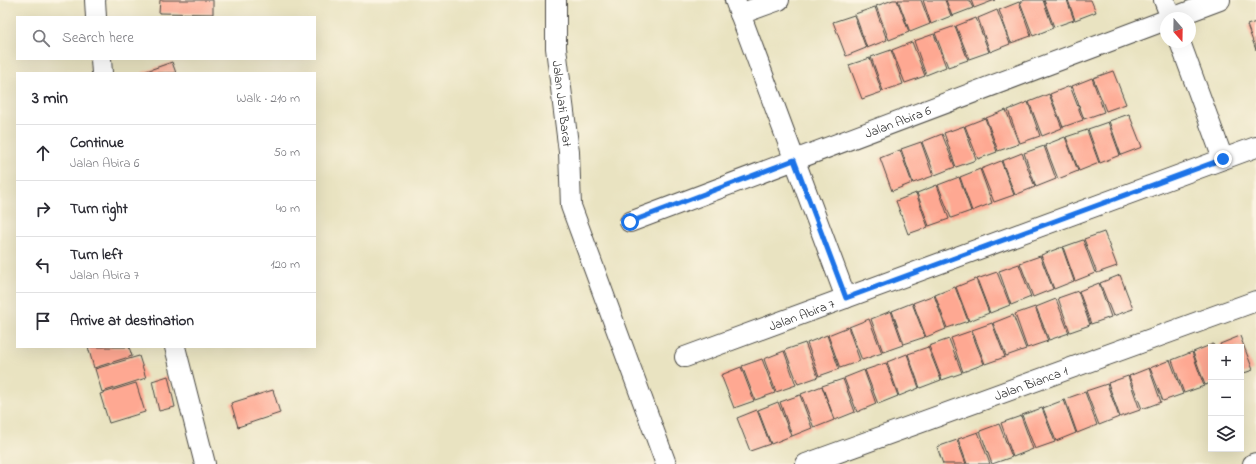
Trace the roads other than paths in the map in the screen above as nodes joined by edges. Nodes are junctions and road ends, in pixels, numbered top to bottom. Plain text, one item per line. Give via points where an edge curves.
1 (95, 0) edge
2 (556, 0) edge
3 (779, 0) edge
4 (1164, 0) edge
5 (1220, 0) edge
6 (737, 7) edge
7 (1169, 12) edge
8 (1187, 12) edge
9 (96, 16) edge
10 (1160, 22) edge
11 (1182, 48) edge
12 (100, 60) edge
13 (102, 72) edge
14 (1256, 147) edge
15 (1223, 159) junction
16 (794, 160) junction
17 (630, 222) dead end
18 (846, 298) junction
19 (1256, 301) edge
20 (175, 348) edge
21 (685, 357) dead end
22 (842, 458) edge
23 (1256, 463) edge
24 (205, 464) edge
25 (666, 464) edge
26 (806, 464) edge
27 (1253, 464) edge

1 - 9 street
2 - 25 street, Jalan Jati Barat via 556,48 569,152 571,206
3 - 6 street
4 - 7 street
5 - 8 street
6 - 16 street
10 - 16 street, Jalan Abira 6
11 - 15 street
12 - 13 street
14 - 15 street, Jalan Abira 7
15 - 18 street, Jalan Abira 7
16 - 17 street, Jalan Abira 6
16 - 18 street
18 - 21 street, Jalan Abira 7
19 - 22 street, Jalan Bianca 1
20 - 24 street
22 - 26 street, Jalan Bianca 1
23 - 27 street

